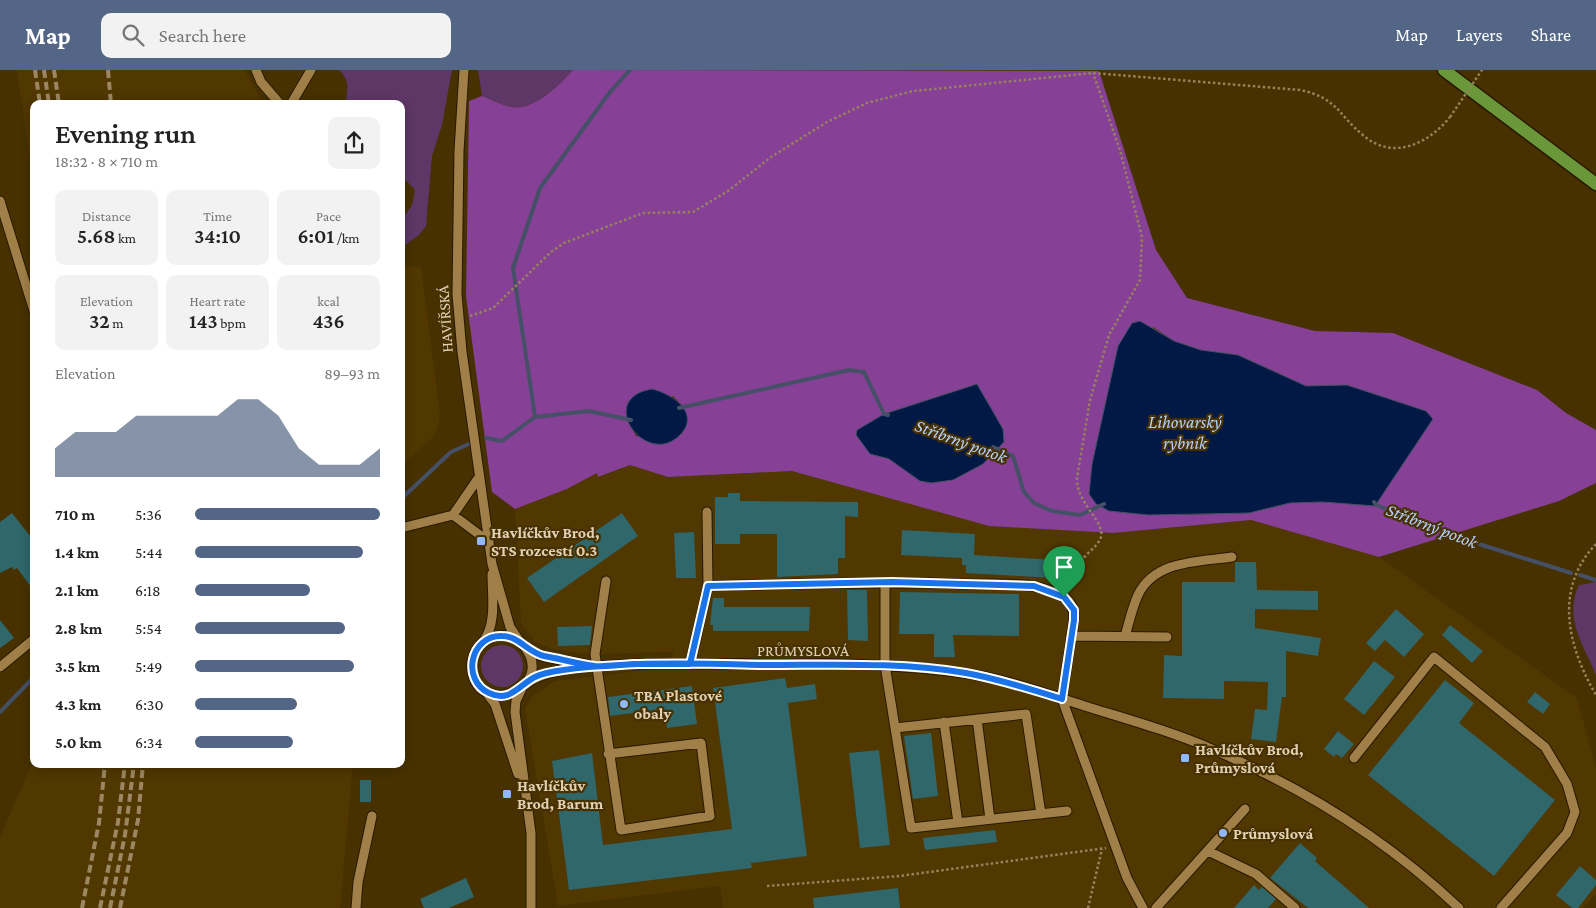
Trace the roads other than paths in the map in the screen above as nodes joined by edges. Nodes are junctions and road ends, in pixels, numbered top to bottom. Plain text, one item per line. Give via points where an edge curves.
1 (256, 70) edge
2 (311, 70) edge
3 (464, 70) edge
4 (1444, 70) edge
5 (277, 100) edge
6 (292, 100) edge
7 (1596, 184) edge
8 (0, 201) edge
9 (30, 298) edge
10 (479, 477) junction
11 (707, 512) dead end
12 (453, 515) junction
13 (405, 527) edge
14 (489, 542) junction
15 (1232, 557) dead end
16 (492, 564) junction
17 (606, 581) dead end
18 (885, 582) junction
19 (708, 586) junction
20 (1071, 636) junction
21 (1125, 636) junction
22 (1168, 637) dead end
23 (30, 642) edge
24 (482, 643) junction
25 (522, 644) junction
26 (690, 664) junction
27 (596, 666) junction
28 (885, 666) junction
29 (0, 668) edge
30 (524, 686) junction
31 (485, 691) junction
32 (1062, 699) junction
33 (977, 719) junction
34 (944, 722) junction
35 (895, 728) junction
36 (608, 754) junction
37 (1354, 758) dead end
38 (526, 798) junction
39 (1245, 809) dead end
40 (1068, 811) dead end
41 (1041, 814) junction
42 (372, 816) dead end
43 (990, 819) junction
44 (958, 823) junction
45 (1208, 850) junction
46 (356, 908) edge
47 (531, 908) edge
48 (1143, 908) edge
49 (1156, 908) edge
50 (1295, 908) edge
51 (1459, 908) edge
52 (1501, 908) edge

1 - 5 street via 261,82
2 - 6 street
3 - 10 street, HAVÍŘSKÁ via 457,294
4 - 7 main road
8 - 9 street
10 - 12 street
10 - 14 street, HAVÍŘSKÁ
11 - 19 street
12 - 13 street
12 - 14 street
14 - 16 street, HAVÍŘSKÁ
15 - 21 street via 1172,566 1155,574 1137,597
16 - 24 street, HAVÍŘSKÁ via 491,623
16 - 25 street, HAVÍŘSKÁ via 510,627
17 - 27 street
18 - 19 street
18 - 20 street via 1034,586 1064,597 1074,610
18 - 28 street
19 - 26 street
20 - 21 street
20 - 32 street
21 - 22 street
23 - 29 street
24 - 25 street via 492,637 503,636
24 - 31 street, HAVÍŘSKÁ via 474,653 472,668 476,682
25 - 27 street, PRŮMYSLOVÁ via 538,655
25 - 30 street, HAVÍŘSKÁ via 530,655 532,667
26 - 27 street, PRŮMYSLOVÁ
26 - 28 street, PRŮMYSLOVÁ
27 - 30 street, PRŮMYSLOVÁ via 541,675
27 - 36 street
28 - 32 street, PRŮMYSLOVÁ via 965,673
28 - 35 street
30 - 31 street via 504,696
30 - 38 street, HAVÍŘSKÁ via 516,701 515,712
31 - 38 street, HAVÍŘSKÁ via 498,712
32 - 48 street via 1129,884
32 - 51 street, PRŮMYSLOVÁ via 1214,750 1290,786 1331,809 1408,862
33 - 34 street
33 - 41 street via 1026,714
33 - 43 street
34 - 35 street
34 - 44 street
35 - 44 street via 911,828
36 - 36 street via 621,830 710,816 701,743
37 - 52 street via 1434,657 1545,746 1567,784 1575,812 1573,823
38 - 47 street, HAVÍŘSKÁ via 531,834
39 - 45 street
40 - 41 street
41 - 43 street
42 - 46 street
43 - 44 street
45 - 49 street
45 - 50 street via 1256,874

